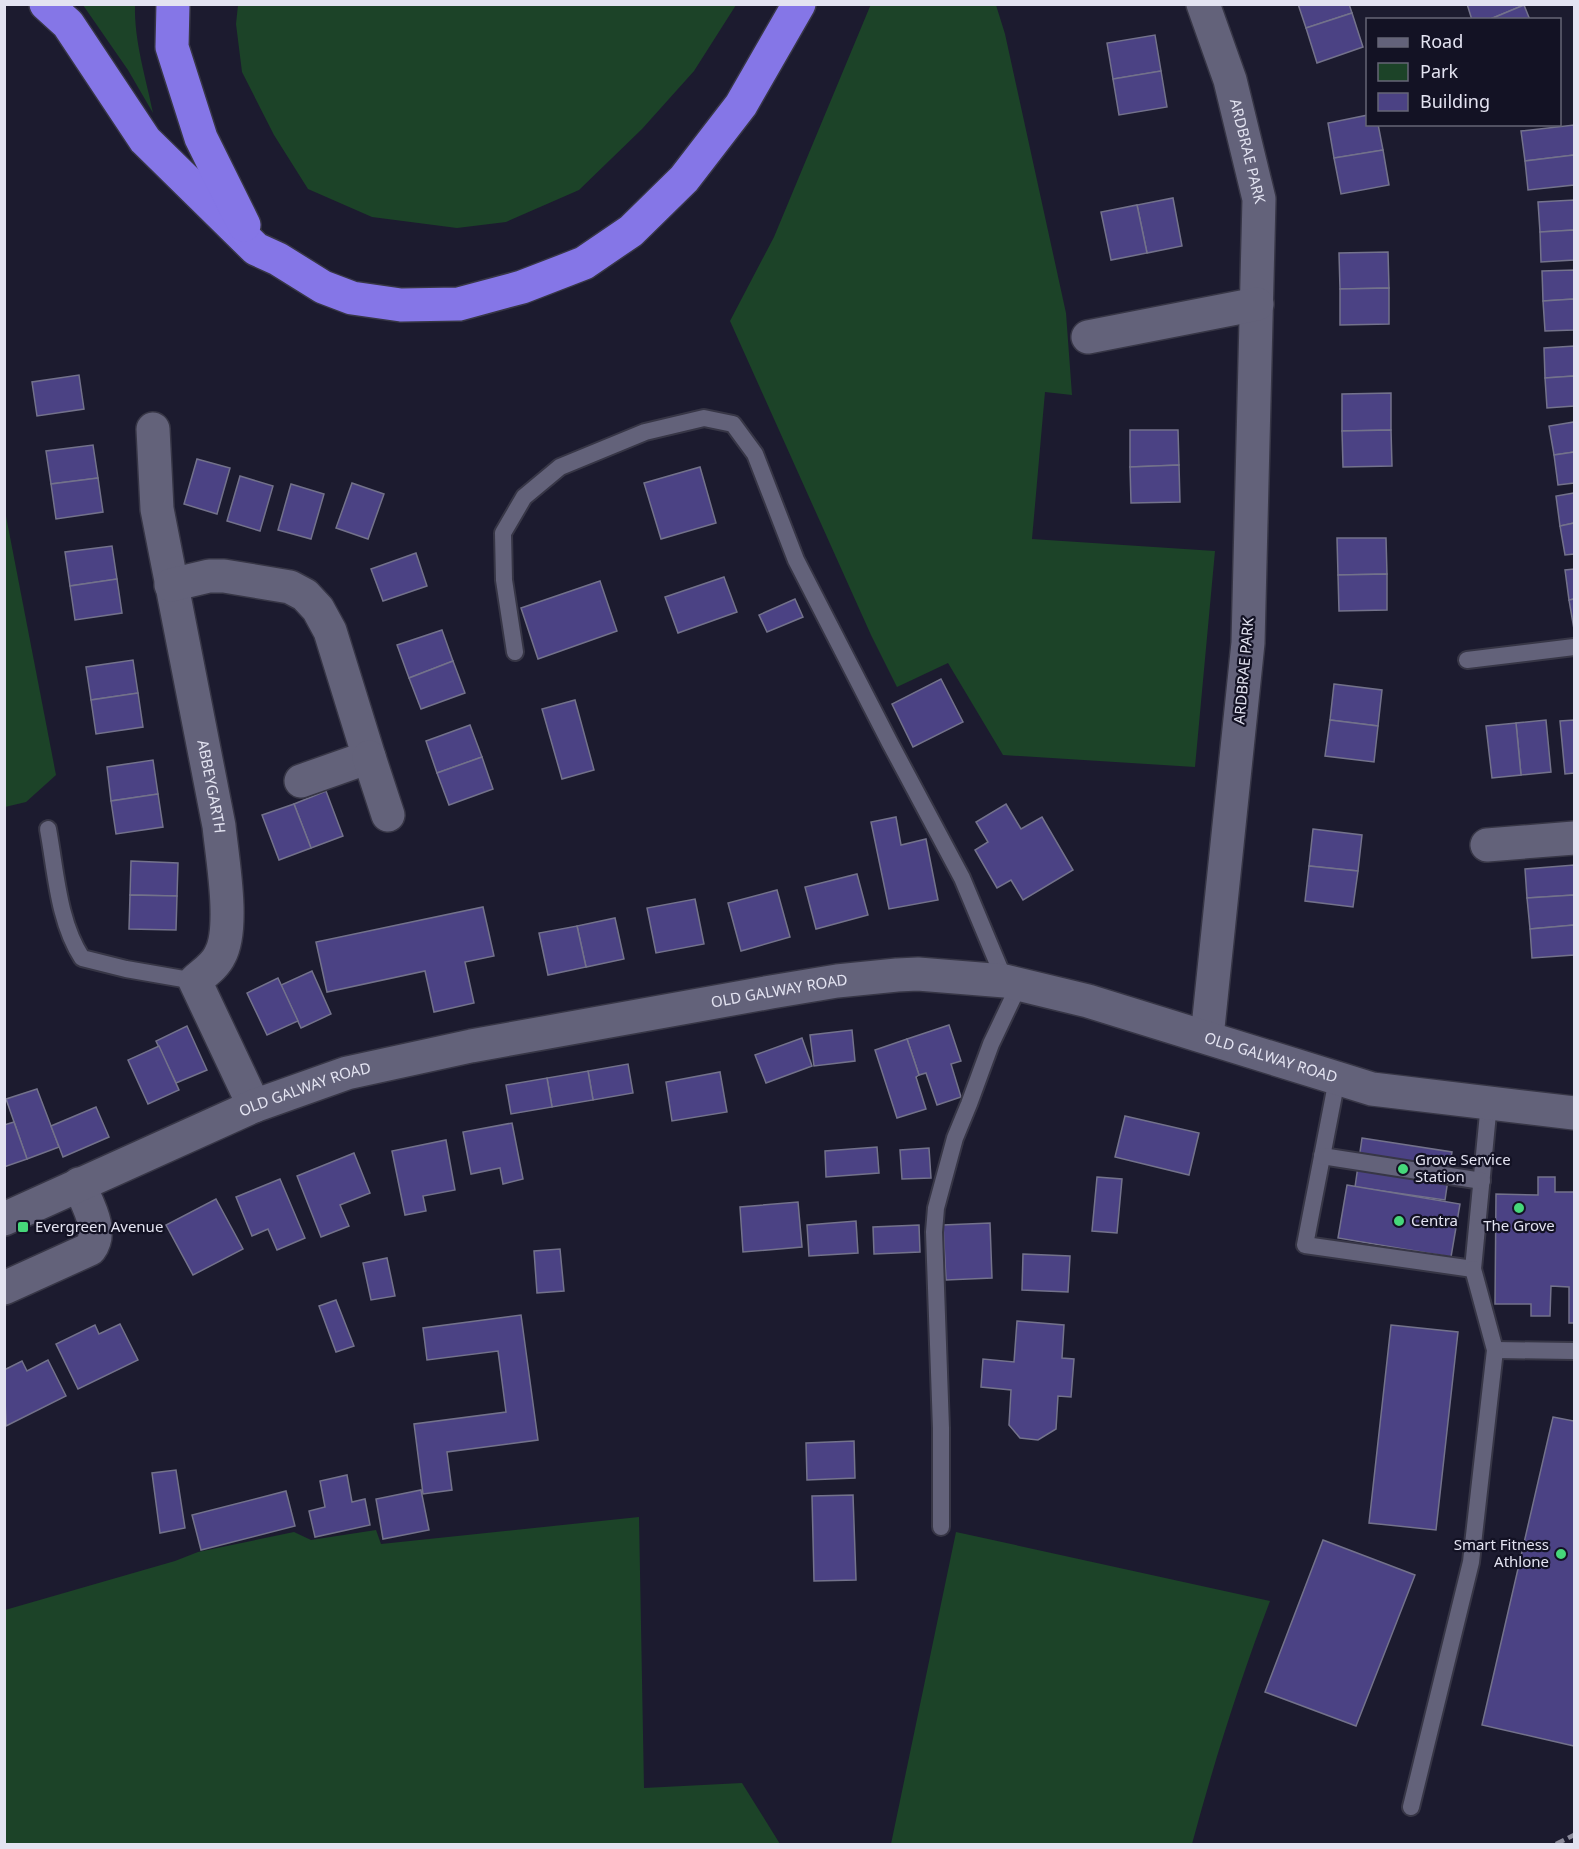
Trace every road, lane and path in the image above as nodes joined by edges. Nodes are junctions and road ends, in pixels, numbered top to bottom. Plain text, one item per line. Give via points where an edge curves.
1 (46, 4) edge
2 (172, 4) edge
3 (800, 4) edge
4 (1203, 4) edge
5 (255, 249) junction
6 (1257, 303) junction
7 (1089, 337) dead end
8 (153, 429) dead end
9 (171, 585) junction
10 (1575, 647) edge
11 (514, 652) dead end
12 (1467, 660) dead end
13 (369, 757) junction
14 (301, 781) dead end
15 (388, 815) dead end
16 (48, 828) dead end
17 (1575, 838) edge
18 (1487, 845) dead end
19 (195, 981) junction
20 (1012, 983) junction
21 (1207, 1037) junction
22 (1337, 1079) junction
23 (1490, 1103) junction
24 (254, 1106) junction
25 (1575, 1113) edge
26 (1322, 1156) junction
27 (1482, 1181) junction
28 (79, 1184) junction
29 (4, 1219) edge
30 (1473, 1269) junction
31 (4, 1288) edge
32 (1495, 1350) junction
33 (1575, 1351) edge
34 (941, 1527) dead end
35 (1411, 1807) dead end

1 - 5 highway via 68,24 145,140
2 - 5 highway via 172,47 201,138
3 - 5 highway via 741,105 684,179 631,231 584,263 522,287 459,303 401,305 352,298 322,287
4 - 6 street, ARDBRAE PARK via 1230,80 1259,200
6 - 7 street
6 - 21 street, ARDBRAE PARK via 1248,643
8 - 9 street, ABBEYGARTH via 157,509
9 - 13 street via 224,576 290,587 305,596 318,609 330,631
9 - 19 street, ABBEYGARTH via 219,826 225,876 226,928 221,953
10 - 12 lane
11 - 20 lane via 504,580 503,533 524,497 560,467 645,432 704,418 733,424 755,454 796,560 962,878
13 - 14 street
13 - 15 street
16 - 19 lane via 65,922 82,958
17 - 18 street
19 - 24 street
20 - 21 street, OLD GALWAY ROAD
20 - 24 street, OLD GALWAY ROAD via 918,974 837,981 377,1066 326,1079
20 - 34 lane via 954,1138 936,1208
21 - 22 street, OLD GALWAY ROAD
22 - 23 street, OLD GALWAY ROAD via 1393,1092
22 - 26 lane
23 - 25 street, OLD GALWAY ROAD
23 - 27 lane
24 - 28 street, OLD GALWAY ROAD
26 - 27 lane
26 - 30 lane via 1305,1245
27 - 30 lane
28 - 29 street, OLD GALWAY ROAD
28 - 31 street via 97,1230 90,1249
30 - 32 lane
32 - 33 lane
32 - 35 lane via 1472,1562

